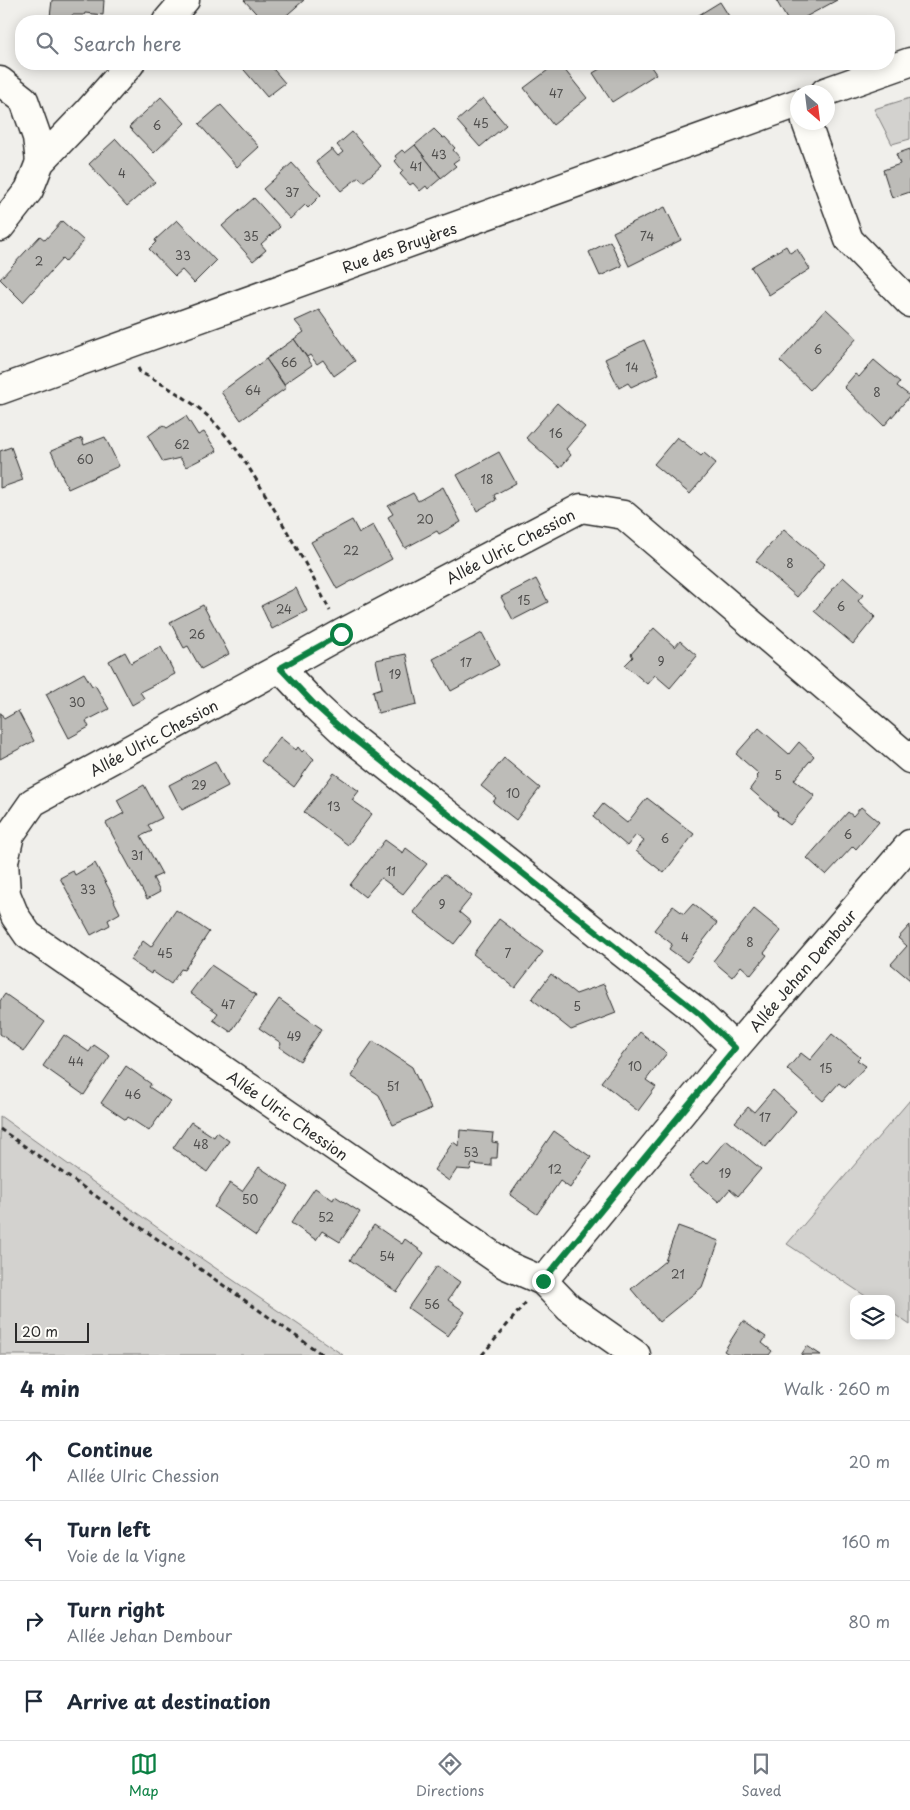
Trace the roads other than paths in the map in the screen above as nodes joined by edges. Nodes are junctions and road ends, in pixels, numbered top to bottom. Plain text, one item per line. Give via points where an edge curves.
1 (185, 0) edge
2 (172, 15) edge
3 (910, 62) edge
4 (895, 67) edge
5 (125, 70) edge
6 (887, 70) edge
7 (0, 81) edge
8 (835, 88) edge
9 (790, 105) edge
10 (809, 130) edge
11 (40, 162) junction
12 (0, 227) edge
13 (910, 303) edge
14 (0, 390) edge
15 (280, 668) junction
16 (910, 759) edge
17 (910, 844) edge
18 (735, 1048) junction
19 (543, 1281) junction
20 (636, 1355) edge

1 - 2 street
3 - 4 street
5 - 11 street
6 - 8 street
7 - 11 street via 24,100 37,137
9 - 14 street, Rue des Bruyères
10 - 13 street via 848,240
11 - 12 street via 29,190
15 - 16 street, Allée Ulric Chession via 582,508 624,515
15 - 18 street via 345,732 701,1015
15 - 19 street, Allée Ulric Chession via 33,802 10,835 4,861 6,894 28,935 46,949 506,1265
17 - 18 street, Allée Jehan Dembour
18 - 19 street, Allée Jehan Dembour
19 - 20 street via 569,1308

